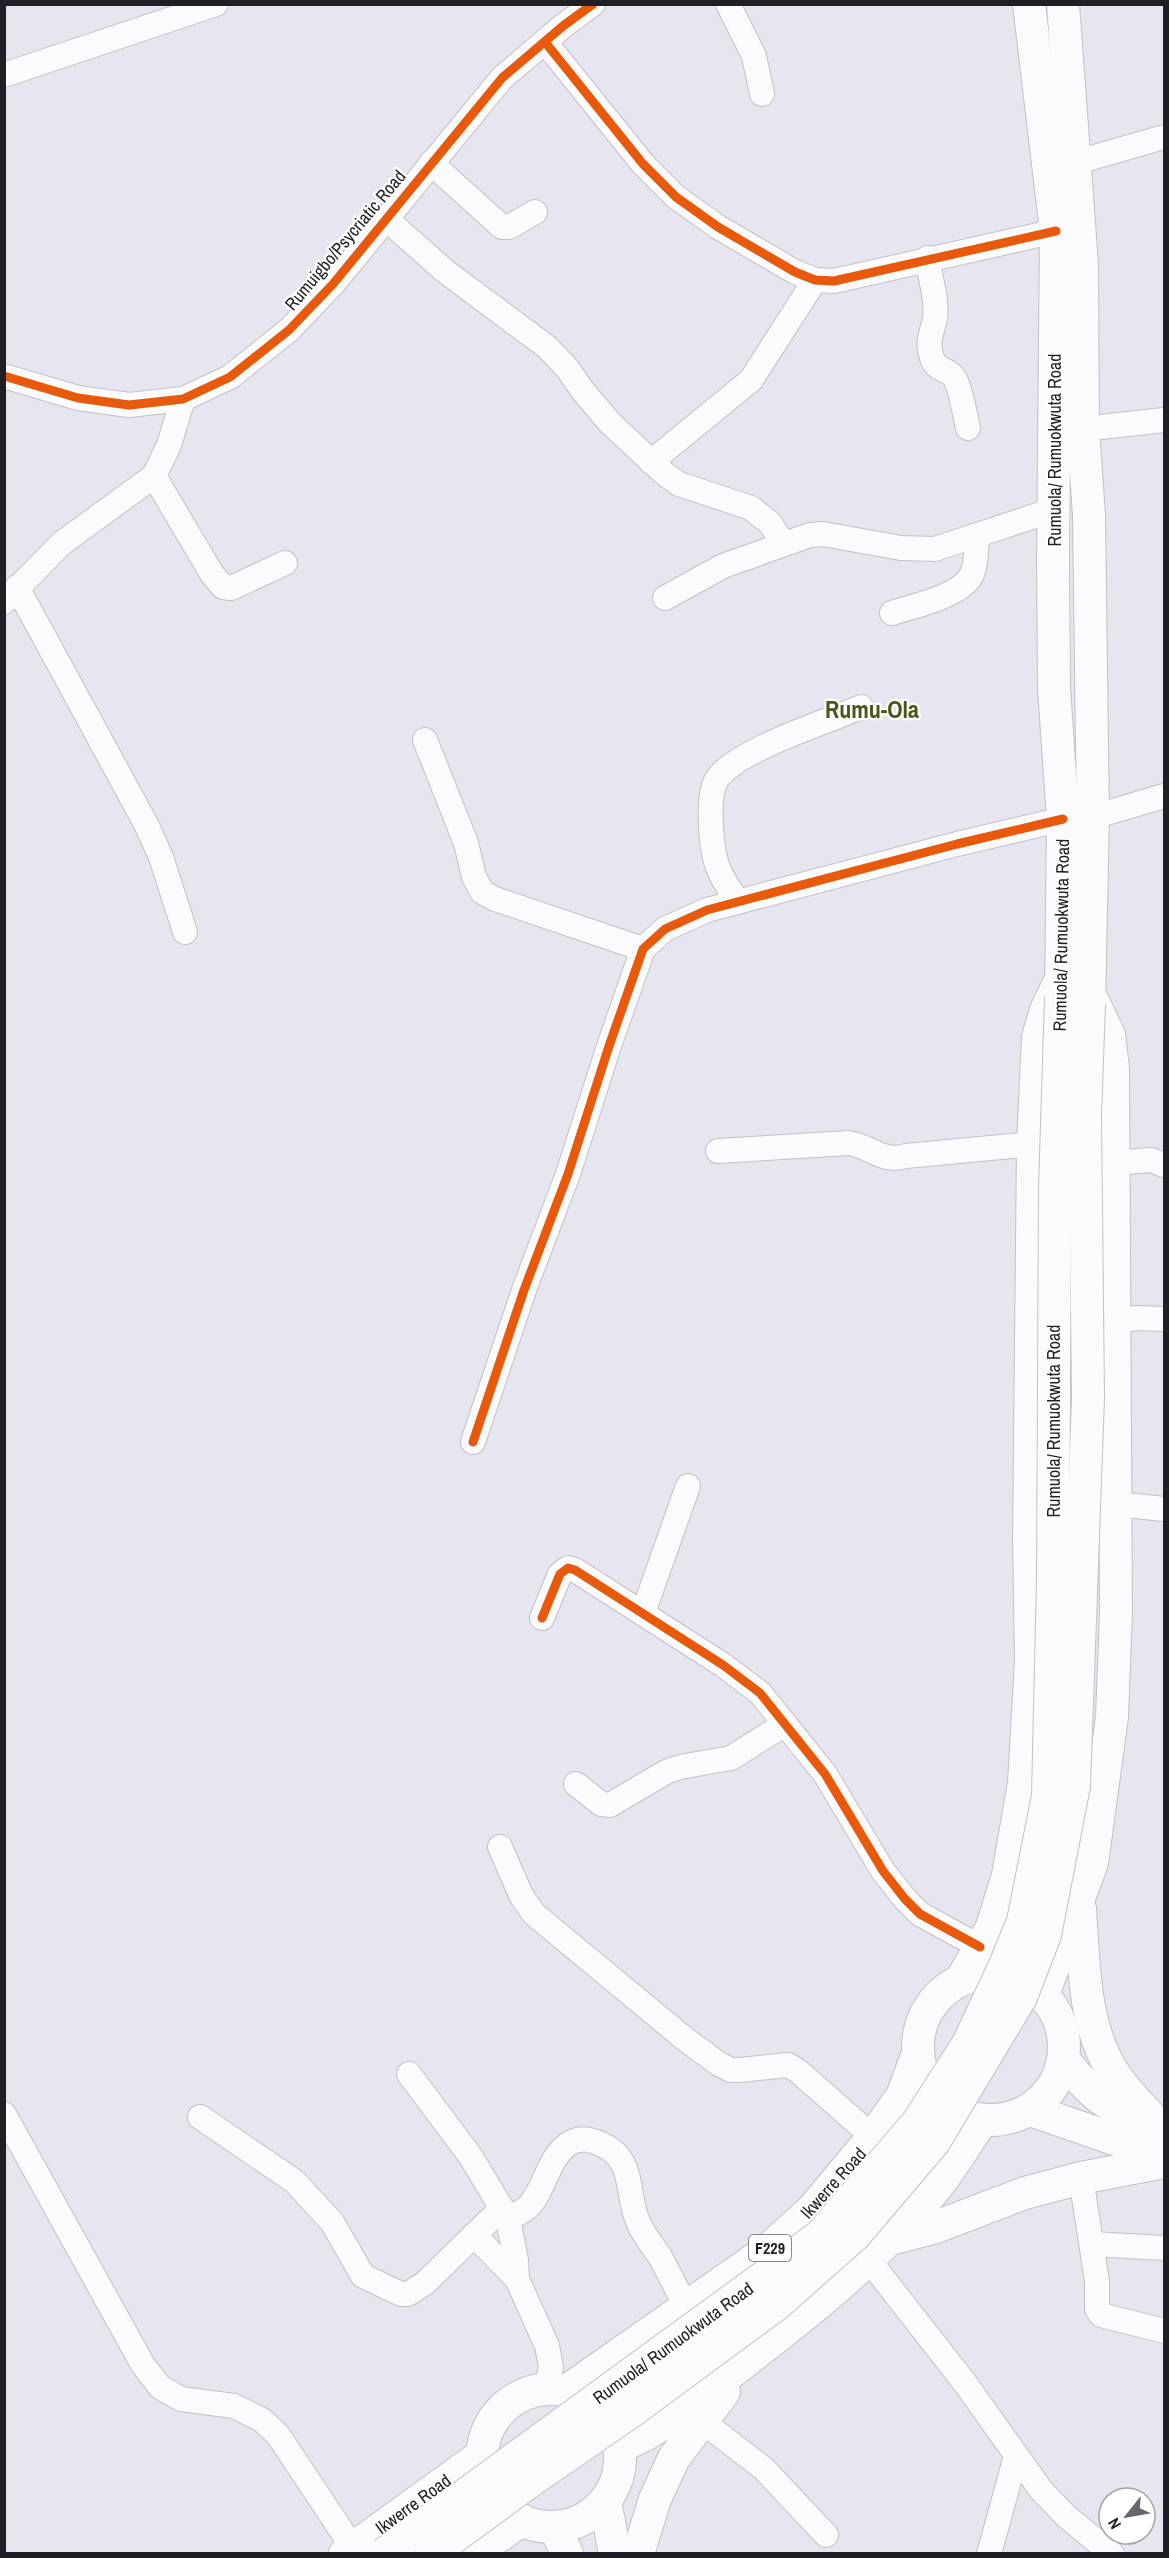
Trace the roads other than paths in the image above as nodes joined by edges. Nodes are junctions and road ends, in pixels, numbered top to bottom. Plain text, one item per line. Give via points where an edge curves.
1 (216, 4) edge
2 (593, 4) edge
3 (728, 4) edge
4 (1029, 4) edge
5 (1063, 4) edge
6 (544, 42) junction
7 (4, 75) edge
8 (762, 94) dead end
9 (1164, 137) edge
10 (1077, 162) junction
11 (431, 163) junction
12 (535, 212) dead end
13 (385, 218) junction
14 (1056, 231) junction
15 (928, 258) junction
16 (815, 280) junction
17 (4, 376) edge
18 (183, 399) junction
19 (1164, 420) edge
20 (968, 428) dead end
21 (1083, 429) junction
22 (651, 462) junction
23 (154, 476) junction
24 (1053, 510) junction
25 (977, 536) junction
26 (783, 543) junction
27 (285, 563) dead end
28 (11, 595) edge
29 (665, 598) dead end
30 (892, 613) dead end
31 (861, 707) dead end
32 (424, 740) dead end
33 (1164, 796) edge
34 (1078, 818) junction
35 (738, 902) junction
36 (185, 932) dead end
37 (644, 948) junction
38 (1075, 993) junction
39 (1033, 1144) junction
40 (718, 1151) dead end
41 (1114, 1163) junction
42 (1164, 1164) edge
43 (1164, 1319) edge
44 (1115, 1321) junction
45 (473, 1442) dead end
46 (688, 1486) dead end
47 (1116, 1504) junction
48 (1164, 1509) edge
49 (643, 1613) junction
50 (542, 1618) dead end
51 (785, 1724) junction
52 (576, 1784) dead end
53 (500, 1847) dead end
54 (1079, 1899) junction
55 (980, 1947) junction
56 (961, 1980) junction
57 (1043, 1995) junction
58 (918, 2053) junction
59 (1064, 2060) junction
60 (409, 2074) dead end
61 (1030, 2110) junction
62 (4, 2114) edge
63 (201, 2117) dead end
64 (982, 2121) junction
65 (1160, 2123) edge
66 (873, 2137) junction
67 (1164, 2151) edge
68 (1164, 2163) edge
69 (1081, 2178) junction
70 (505, 2213) junction
71 (474, 2235) junction
72 (1092, 2244) junction
73 (1164, 2248) edge
74 (879, 2249) junction
75 (517, 2279) junction
76 (687, 2308) junction
77 (1164, 2331) edge
78 (754, 2353) junction
79 (557, 2389) junction
80 (702, 2421) junction
81 (618, 2447) junction
82 (482, 2455) junction
83 (1016, 2456) junction
84 (605, 2501) junction
85 (522, 2520) junction
86 (826, 2535) dead end
87 (561, 2540) edge
88 (349, 2551) edge
89 (384, 2553) edge
90 (431, 2553) edge
91 (473, 2553) edge
92 (615, 2553) edge
93 (638, 2553) edge
94 (989, 2553) edge
95 (1112, 2553) edge

1 - 7 street
2 - 6 street, Rumuigbo/Psycriatic Road
3 - 8 street via 754,56
4 - 14 main road, Rumuola/ Rumuokwuta Road
5 - 10 main road, Rumuola/ Rumuokwuta Road
6 - 11 street, Rumuigbo/Psycriatic Road via 502,78
6 - 16 street via 643,164 676,197 718,227
9 - 10 street
10 - 21 main road, Rumuola/ Rumuokwuta Road via 1083,264
11 - 12 street via 502,227
11 - 13 street, Rumuigbo/Psycriatic Road
13 - 18 street, Rumuigbo/Psycriatic Road via 333,284 289,330 230,376
13 - 22 street via 445,271 547,347 610,423
14 - 15 street
14 - 24 main road, Rumuola/ Rumuokwuta Road
15 - 16 street via 834,280
15 - 20 street via 935,304 929,334 932,359 957,384
16 - 22 street via 751,380
17 - 18 street, Rumuigbo/Psycriatic Road via 78,398 129,405
18 - 23 street via 169,445
19 - 21 street
21 - 34 main road, Rumuola/ Rumuokwuta Road via 1089,515
22 - 26 street via 679,484 752,508 770,523
23 - 27 street via 223,587 231,588
23 - 28 street via 62,543
24 - 25 street
24 - 34 main road, Rumuola/ Rumuokwuta Road via 1054,688
25 - 26 street via 935,549 901,548 823,534
25 - 30 street via 973,572 967,581 933,600
26 - 29 street via 723,566
28 - 36 street via 146,824
31 - 35 street via 752,753 717,779 711,822 715,857
32 - 37 street via 482,892
33 - 34 street
34 - 35 street via 946,847
34 - 38 main road, Rumuola/ Rumuokwuta Road
35 - 37 street via 665,928
37 - 45 street
38 - 39 main road via 1046,1010 1038,1037
38 - 41 main road via 1109,1035
38 - 89 main road, Rumuola/ Rumuokwuta Road, bridge via 1055,1188 1048,1796 1023,1921 1006,1963 968,2044 918,2122 820,2236
38 - 90 main road, Rumuola/ Rumuokwuta Road, bridge via 1085,1116 1088,1398 1074,1786 1045,1935 1021,1997 934,2142 855,2235 768,2311
39 - 40 street via 893,1159 849,1143
39 - 55 main road via 1031,1661 1024,1784 1008,1875 992,1926
41 - 42 street via 1151,1160
41 - 44 main road
43 - 44 street
44 - 47 main road
46 - 49 street
47 - 48 street
47 - 54 main road via 1112,1717 1092,1863
49 - 50 street via 568,1568 560,1574
49 - 51 street via 760,1693
51 - 52 street via 731,1758 673,1769 610,1805 601,1804
51 - 55 street via 825,1774 883,1871 905,1899 920,1914
53 - 66 street via 522,1897 534,1914 685,2039 731,2070 788,2065
54 - 57 main road
54 - 65 main road via 1086,1990 1097,2039 1113,2073
55 - 56 main road
56 - 57 main road, F229 via 979,1974 998,1974 1023,1980
56 - 58 main road, F229 via 940,1994 926,2014 919,2033
57 - 59 main road, F229 via 1063,2032
58 - 64 main road, F229 via 925,2079 942,2101 958,2113
58 - 66 main road, Ikwerre Road / F229 via 902,2096
59 - 61 main road, F229 via 1050,2092
59 - 65 main road via 1087,2090 1121,2112
60 - 70 street via 471,2157
61 - 64 main road, F229 via 1005,2120
61 - 67 main road via 1113,2139
62 - 88 street via 143,2365 160,2387 181,2399 234,2406 262,2420 278,2435
63 - 71 street via 294,2181 332,2222 363,2276 401,2294 425,2283
64 - 74 main road via 931,2194
66 - 76 main road, Ikwerre Road / F229 via 813,2209 768,2250
68 - 69 main road
69 - 72 street
69 - 74 main road via 1025,2193
70 - 71 street
70 - 75 street
70 - 76 street via 525,2209 532,2202 568,2144 586,2139 599,2143 616,2155 625,2168 639,2224
71 - 75 street
72 - 73 street
72 - 77 street via 1097,2309 1101,2314
74 - 78 main road via 820,2304
74 - 83 street
75 - 79 street via 547,2346
76 - 79 main road, Ikwerre Road / F229
78 - 80 main road
78 - 81 main road via 669,2420
79 - 81 main road via 599,2409 608,2420
79 - 82 main road via 532,2391 507,2405 489,2427
80 - 86 street via 764,2469
80 - 93 main road via 674,2458 655,2499
81 - 84 main road via 618,2476
82 - 85 main road via 493,2496
82 - 88 main road, Ikwerre Road
83 - 94 street
83 - 95 street via 1065,2516
84 - 87 main road
84 - 92 main road
85 - 87 main road via 541,2526
85 - 91 main road

